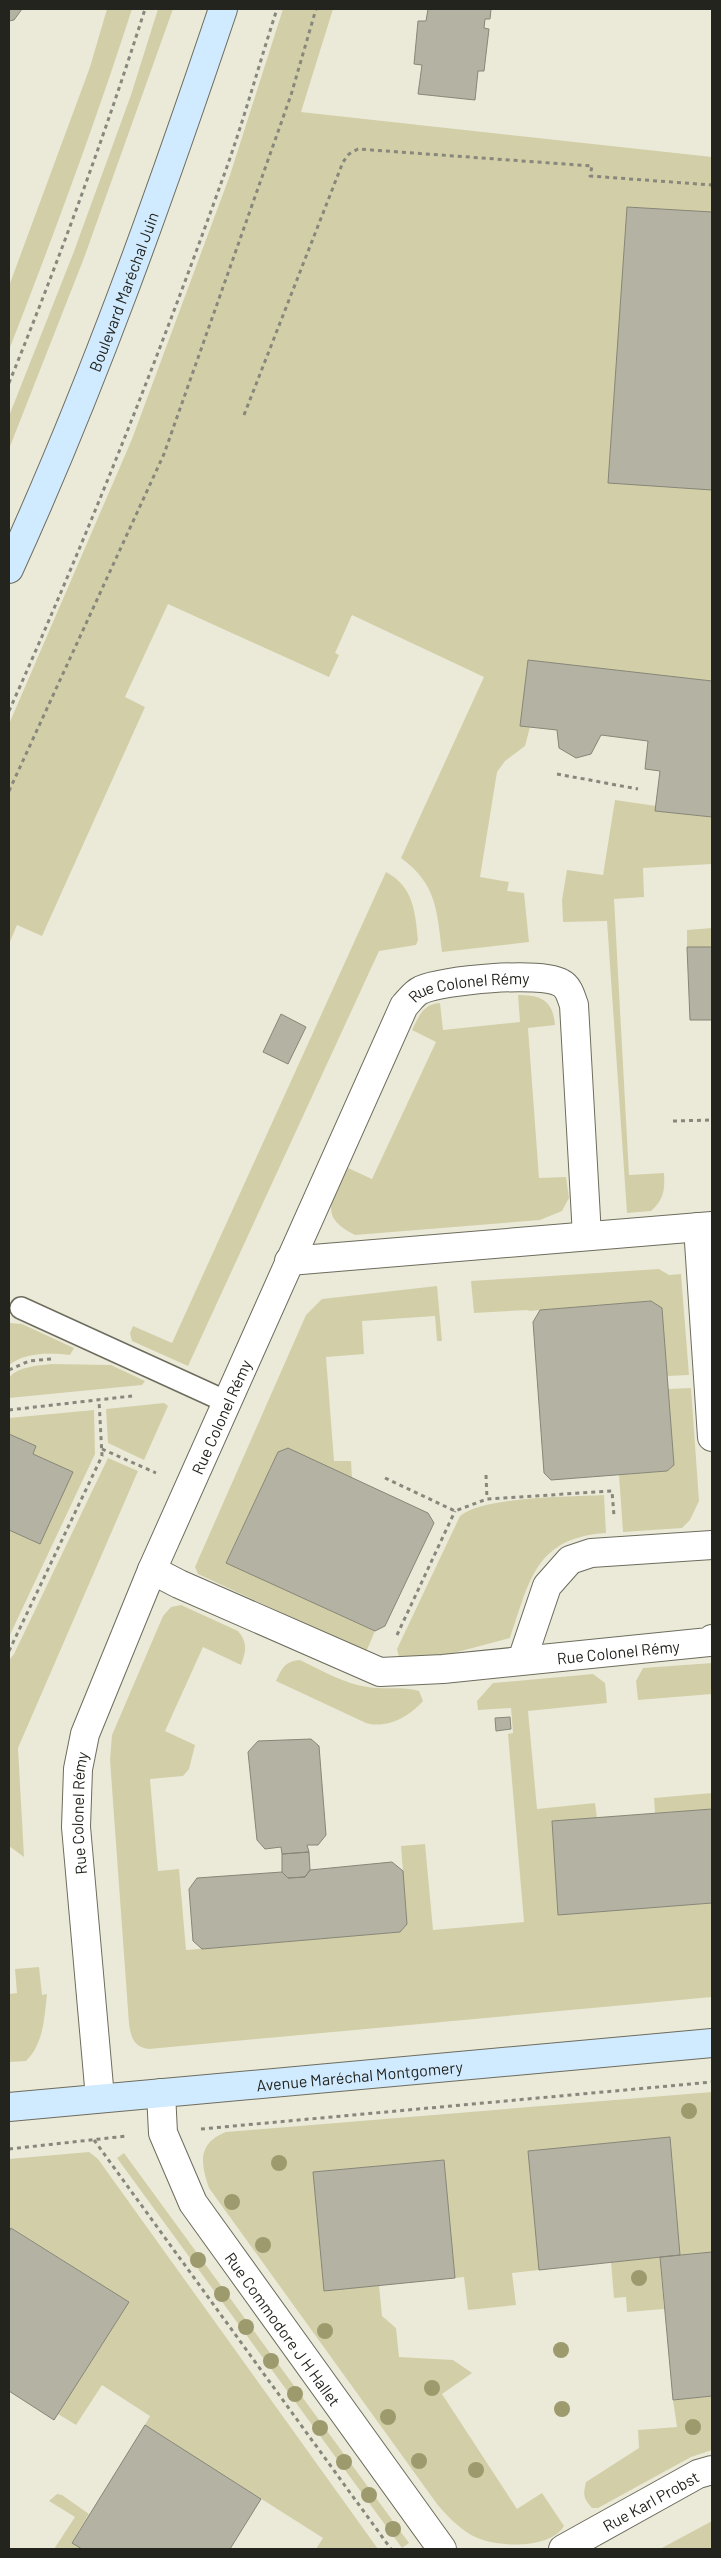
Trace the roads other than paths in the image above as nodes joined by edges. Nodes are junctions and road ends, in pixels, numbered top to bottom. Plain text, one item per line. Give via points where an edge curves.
1 (223, 9) edge
2 (9, 569) edge
3 (705, 1226) edge
4 (587, 1236) junction
5 (290, 1261) junction
6 (21, 1308) dead end
7 (227, 1402) junction
8 (712, 1437) edge
9 (712, 1545) edge
10 (152, 1570) junction
11 (712, 1639) edge
12 (522, 1660) junction
13 (712, 2042) edge
14 (161, 2093) junction
15 (100, 2098) junction
16 (9, 2107) edge
17 (712, 2470) edge
18 (442, 2549) edge
19 (563, 2549) edge

1 - 2 street, Boulevard Maréchal Juin via 172,162 101,353
3 - 4 street
3 - 8 street
4 - 5 street
4 - 5 street, Rue Colonel Rémy via 574,1005 568,989 561,982 533,976 508,977 419,990 404,1006
5 - 7 street, Rue Colonel Rémy
6 - 7 lane
7 - 10 street, Rue Colonel Rémy
9 - 12 street via 591,1553 570,1560 547,1586
10 - 12 street, Rue Colonel Rémy via 380,1672
10 - 15 street, Rue Colonel Rémy via 85,1734 78,1769 76,1827
11 - 12 street, Rue Colonel Rémy via 709,1642
13 - 14 street, Avenue Maréchal Montgomery
14 - 15 street, Avenue Maréchal Montgomery
14 - 18 street, Rue Commodore J H Hallet via 163,2133 193,2203
15 - 16 street, Avenue Maréchal Montgomery
17 - 19 street, Rue Karl Probst via 698,2474

